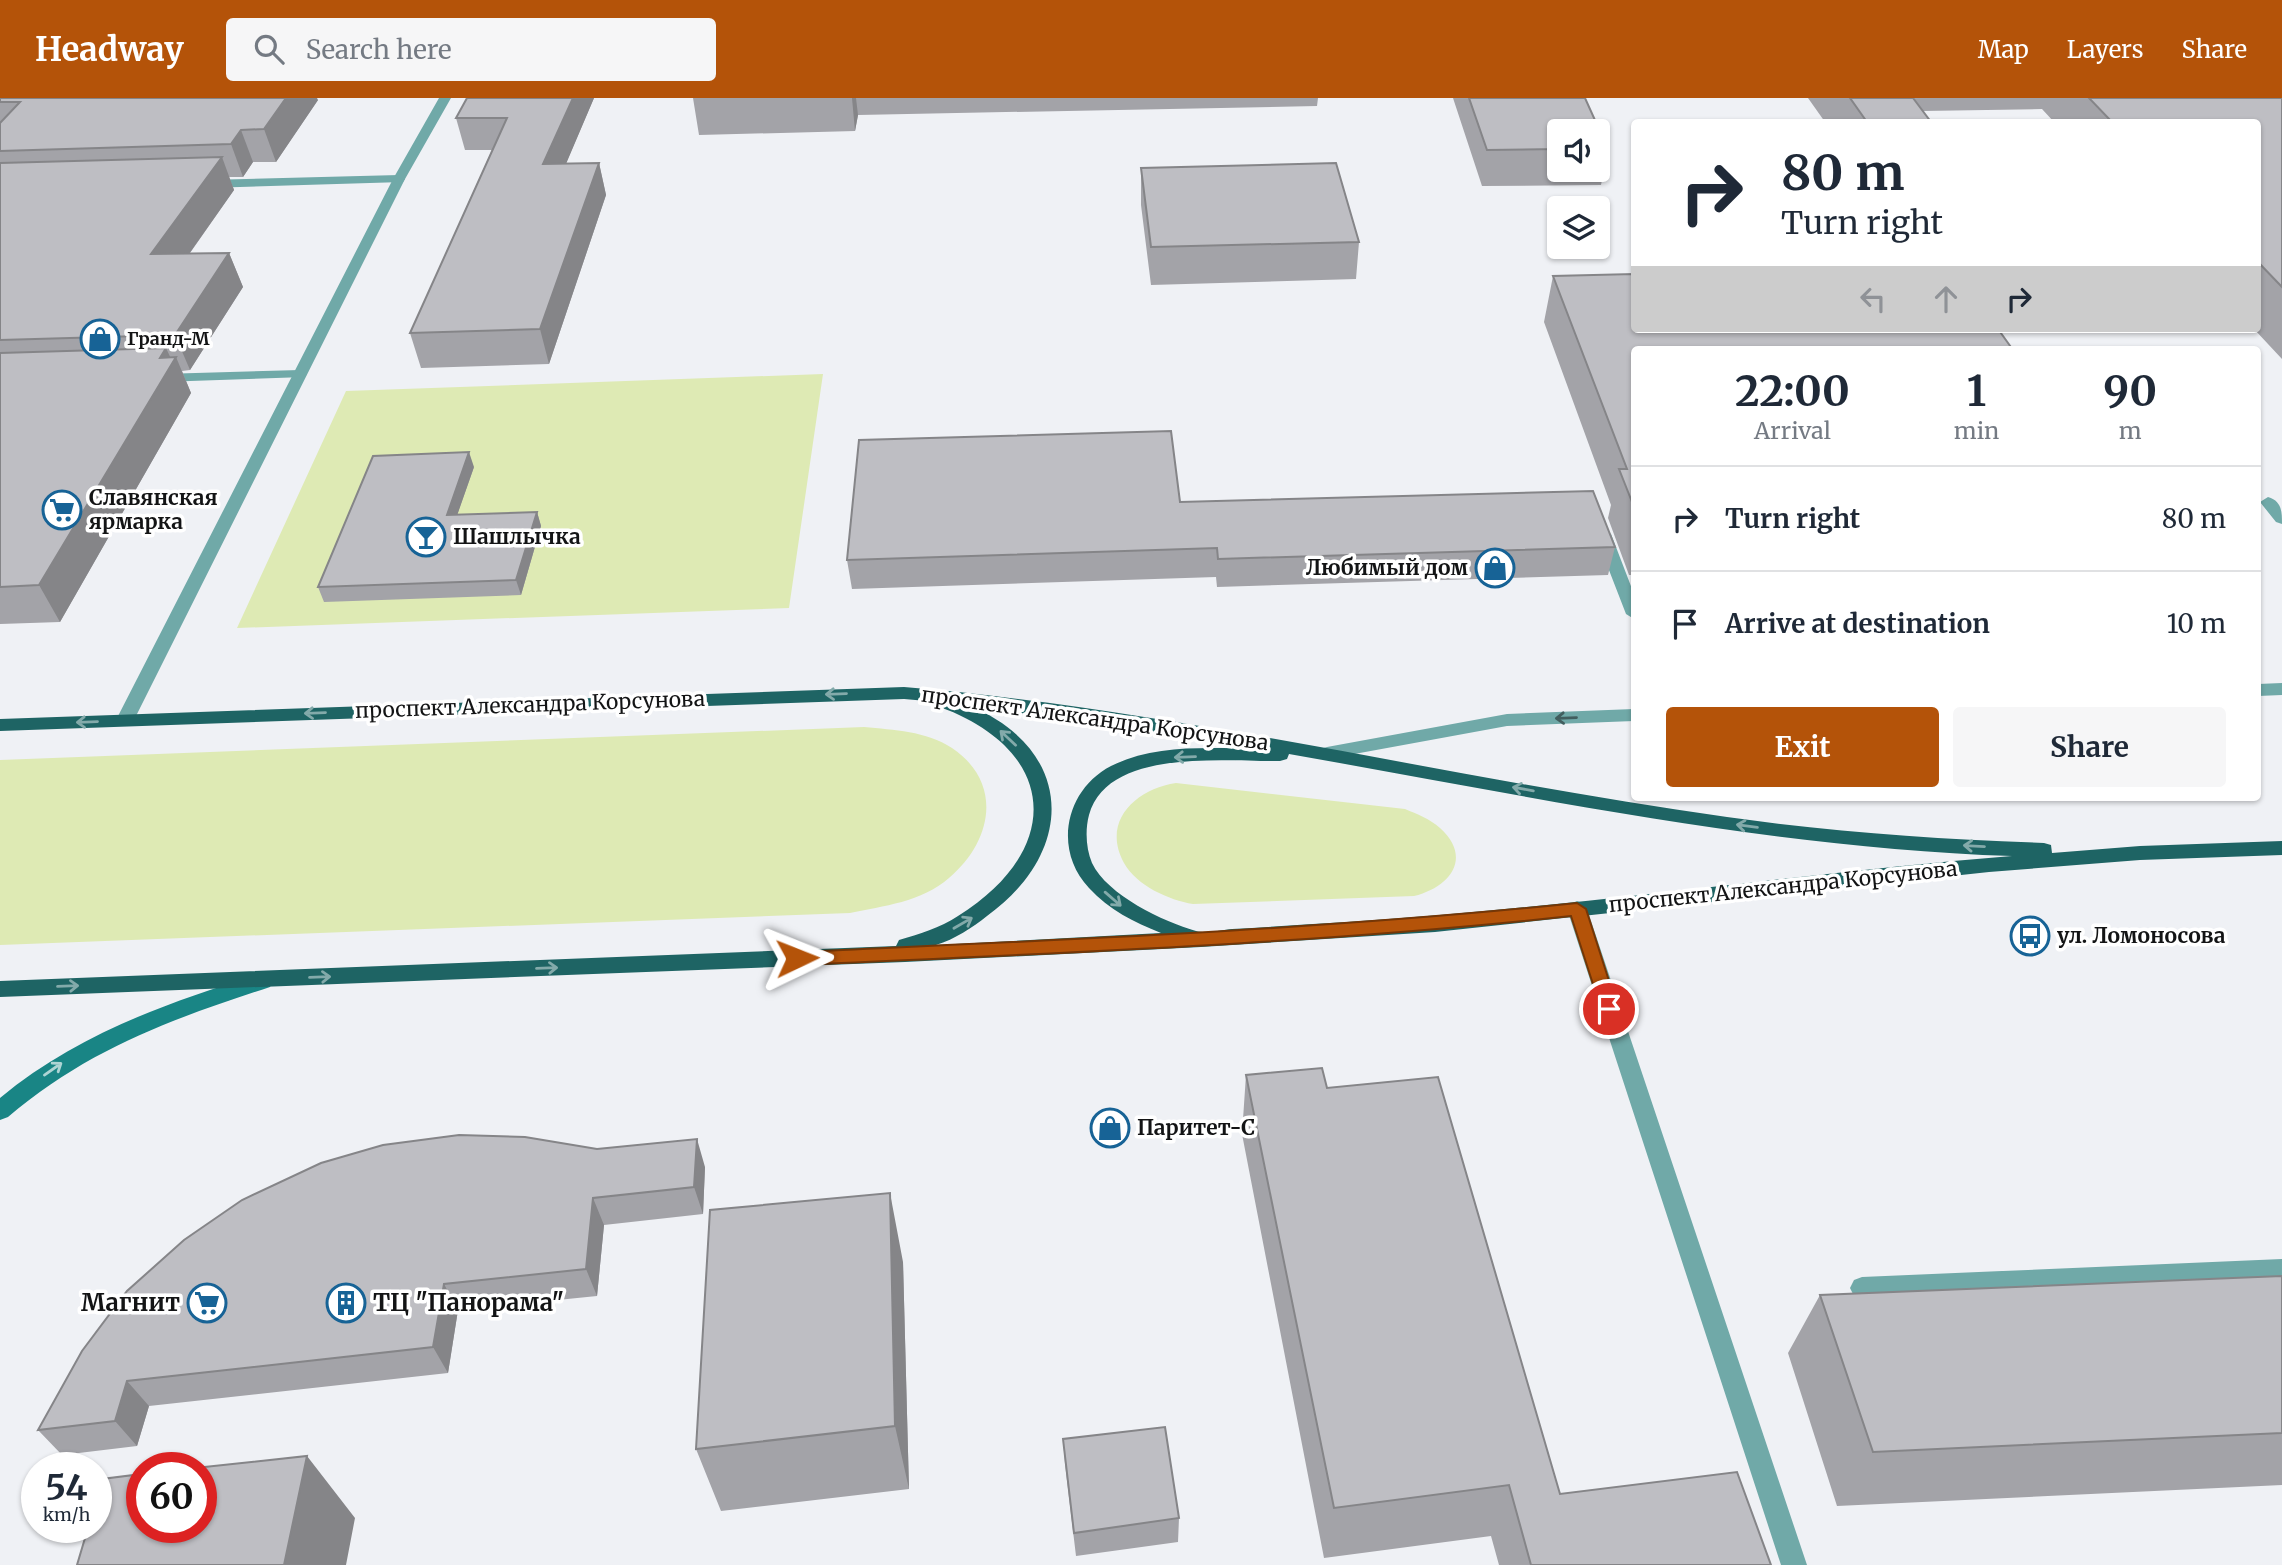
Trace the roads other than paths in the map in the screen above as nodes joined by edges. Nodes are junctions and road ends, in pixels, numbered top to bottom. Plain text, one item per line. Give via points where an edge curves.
1 (445, 98) edge
2 (399, 179) junction
3 (193, 185) edge
4 (300, 373) junction
5 (150, 378) edge
6 (2267, 502) dead end
7 (1595, 513) edge
8 (2282, 519) edge
9 (1631, 606) edge
10 (904, 693) junction
11 (1631, 716) edge
12 (125, 720) junction
13 (0, 725) edge
14 (1327, 753) junction
15 (2234, 849) joint
16 (2282, 850) edge
17 (2140, 853) junction
18 (1577, 909) junction
19 (1201, 939) junction
20 (852, 956) junction
21 (270, 978) junction
22 (0, 989) edge
23 (0, 1111) edge
24 (2282, 1270) edge
25 (1863, 1288) dead end
26 (1794, 1565) edge

1 - 2 street
2 - 3 street
2 - 4 street
4 - 5 street
4 - 12 street
6 - 8 street
7 - 9 street
10 -> 12 main road, проспект Александра Корсунова
10 - 14 main road, проспект Александра Корсунова via 1000,702
20 -> 10 main road via 928,942 989,908 1030,860 1040,834 1043,808 1039,783 1029,760 1012,740 965,710
11 -> 14 street via 1507,720
12 -> 13 main road, проспект Александра Корсунова
17 -> 14 main road, проспект Александра Корсунова via 1799,832 1683,817
14 -> 19 main road via 1156,758 1101,780 1086,796 1075,836 1080,859 1093,879 1127,911
15 - 16 street
15 - 17 main road, проспект Александра Корсунова
17 - 18 main road, проспект Александра Корсунова
18 - 19 main road, проспект Александра Корсунова via 1434,924
18 - 26 street
19 - 20 main road, проспект Александра Корсунова
21 -> 20 main road, проспект Александра Корсунова
22 -> 21 main road, проспект Александра Корсунова
23 -> 21 main road via 59,1064 115,1033
24 - 25 street

